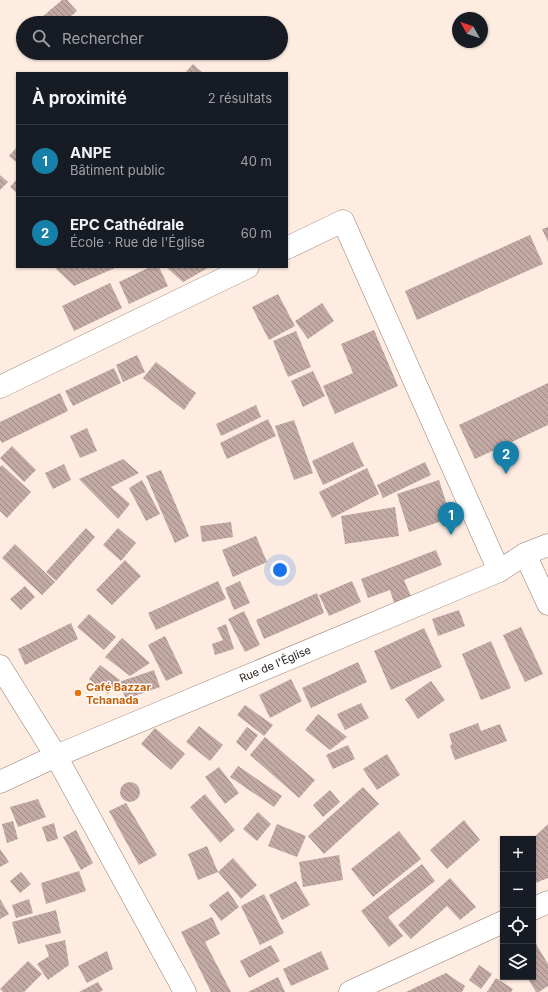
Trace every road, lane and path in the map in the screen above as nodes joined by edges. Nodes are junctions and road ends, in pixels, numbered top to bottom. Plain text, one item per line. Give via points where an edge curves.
1 (288, 248) edge
2 (246, 268) edge
3 (0, 387) edge
4 (548, 544) edge
5 (525, 554) junction
6 (499, 570) junction
7 (548, 604) edge
8 (0, 666) edge
9 (56, 756) junction
10 (0, 782) edge
11 (548, 902) edge
12 (535, 908) edge
13 (500, 923) edge
14 (185, 992) edge
15 (350, 992) edge

1 - 6 street via 343,220
2 - 3 street
4 - 5 street, Rue de l'Église
5 - 6 street, Rue de l'Église
5 - 7 street
6 - 9 street, Rue de l'Église
8 - 9 street
9 - 10 street, Rue de l'Église
9 - 14 street
11 - 12 street
13 - 15 street

